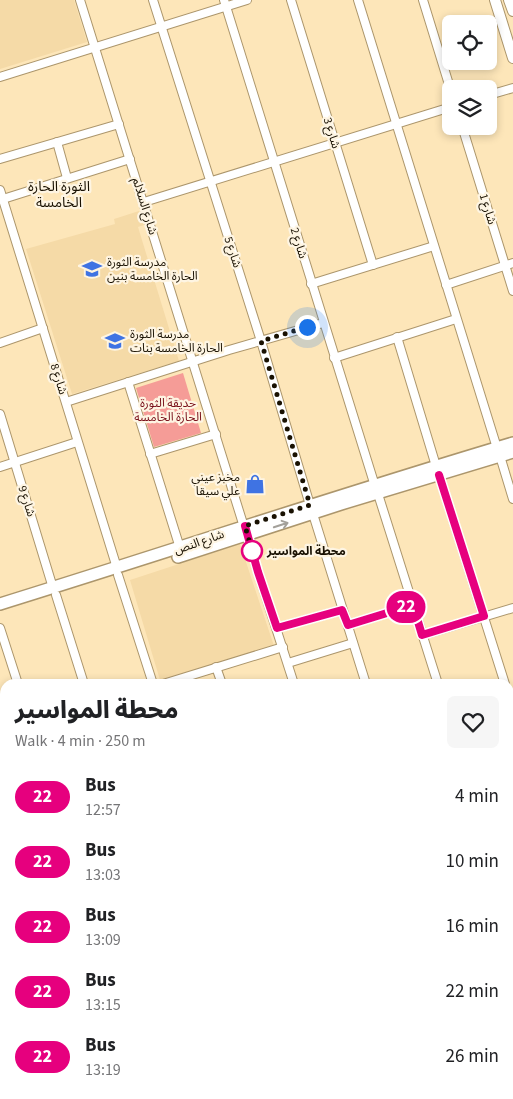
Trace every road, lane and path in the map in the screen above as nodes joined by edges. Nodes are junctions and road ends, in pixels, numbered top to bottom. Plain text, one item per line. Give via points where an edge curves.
1 (80, 0) edge
2 (153, 0) edge
3 (247, 0) edge
4 (291, 0) edge
5 (358, 0) edge
6 (423, 0) edge
7 (495, 0) edge
8 (509, 0) edge
9 (225, 4) edge
10 (513, 11) edge
11 (161, 27) junction
12 (96, 48) junction
13 (513, 58) edge
14 (0, 77) edge
15 (448, 80) edge
16 (513, 88) edge
17 (497, 93) edge
18 (442, 109) edge
19 (119, 124) junction
20 (396, 124) junction
21 (465, 135) edge
22 (57, 142) junction
23 (335, 142) junction
24 (0, 159) edge
25 (130, 159) junction
26 (274, 161) junction
27 (67, 178) junction
28 (210, 181) junction
29 (0, 190) edge
30 (3, 199) junction
31 (144, 202) junction
32 (3, 211) edge
33 (434, 246) junction
34 (509, 264) edge
35 (373, 265) junction
36 (311, 284) junction
37 (446, 285) junction
38 (513, 291) edge
39 (456, 319) junction
40 (323, 323) junction
41 (43, 328) junction
42 (398, 337) junction
43 (261, 341) junction
44 (0, 343) edge
45 (334, 358) junction
46 (193, 363) junction
47 (128, 382) junction
48 (66, 402) junction
49 (0, 414) edge
50 (216, 434) junction
51 (77, 442) junction
52 (513, 443) edge
53 (498, 452) junction
54 (513, 452) edge
55 (150, 454) junction
56 (14, 462) junction
57 (0, 467) edge
58 (438, 471) junction
59 (376, 490) junction
60 (513, 499) edge
61 (312, 510) junction
62 (246, 531) junction
63 (180, 548) junction
64 (117, 572) junction
65 (54, 591) junction
66 (0, 604) edge
67 (413, 605) junction
68 (513, 608) edge
69 (342, 610) junction
70 (0, 612) edge
71 (484, 616) junction
72 (348, 625) junction
73 (0, 628) edge
74 (277, 628) junction
75 (422, 635) junction
76 (353, 643) junction
77 (283, 647) junction
78 (288, 663) junction
79 (216, 667) junction
80 (16, 679) edge
81 (82, 679) edge
82 (151, 679) edge
83 (179, 679) edge
84 (220, 679) edge
85 (293, 679) edge
86 (364, 679) edge
87 (436, 679) edge
88 (503, 679) edge

1 - 12 street, شارع السلالم
2 - 11 street, شارع 5
3 - 9 street
4 - 23 street, شارع 3
5 - 20 street
6 - 15 street
7 - 13 street
8 - 10 street
9 - 11 street
9 - 26 street, شارع 2
11 - 12 street
11 - 28 street, شارع 5
12 - 14 street
12 - 19 street, شارع السلالم
16 - 17 street
18 - 20 street
19 - 22 street
19 - 25 street, شارع السلالم
20 - 23 street
20 - 33 street
21 - 34 street, شارع 1
22 - 24 street
22 - 27 street
23 - 26 street
23 - 35 street, شارع 3
25 - 27 street
25 - 31 street, شارع السلالم
26 - 28 street
26 - 36 street, شارع 2
27 - 30 street
28 - 31 street
28 - 43 street, شارع 5
29 - 30 street, شارع 8
30 - 32 street, شارع 8
31 - 46 street, شارع السلالم
32 - 41 street, شارع 8
33 - 35 street
33 - 37 street
34 - 37 street
34 - 38 street, شارع 1
35 - 36 street
36 - 40 street, شارع 2
37 - 39 street
39 - 42 street
39 - 53 street
40 - 43 street
40 - 45 street, شارع 2
41 - 44 street
41 - 48 street, شارع 8
42 - 45 street
42 - 58 street
43 - 46 street
43 - 61 street, شارع 5
45 - 59 street, شارع 2
46 - 47 street
46 - 50 street, شارع السلالم
47 - 48 street
47 - 55 street
48 - 51 street, شارع 8
49 - 56 street, شارع 9
50 - 55 street
50 - 62 street, شارع السلالم
51 - 56 street
51 - 64 street, شارع 8
52 - 53 main road, شارع النص
53 - 54 main road, شارع النص
53 - 58 main road, شارع النص
53 - 60 street
55 - 63 street
56 - 57 street
56 - 65 street, شارع 9
58 - 59 main road, شارع النص
58 - 71 street
59 - 61 main road, شارع النص
59 - 67 street, شارع 2
61 - 62 main road, شارع النص
61 - 69 street, شارع 5
62 - 63 main road, شارع النص
62 - 64 main road, شارع النص
62 - 74 street, شارع السلالم
63 - 64 main road, شارع النص
64 - 65 main road, شارع النص
64 - 82 street, شارع 8
65 - 66 main road, شارع النص
65 - 70 main road, شارع النص
65 - 81 street, شارع 9
67 - 72 street
67 - 75 street, شارع 2
68 - 71 street
69 - 72 street, شارع 5
69 - 74 street
71 - 75 street
71 - 88 street
72 - 76 street, شارع 5
73 - 80 street
74 - 77 street, شارع السلالم
75 - 87 street, شارع 2
76 - 78 street
76 - 86 street, شارع 5
77 - 78 street, شارع السلالم
77 - 79 street
78 - 85 street, شارع السلالم
79 - 83 street
79 - 84 street

